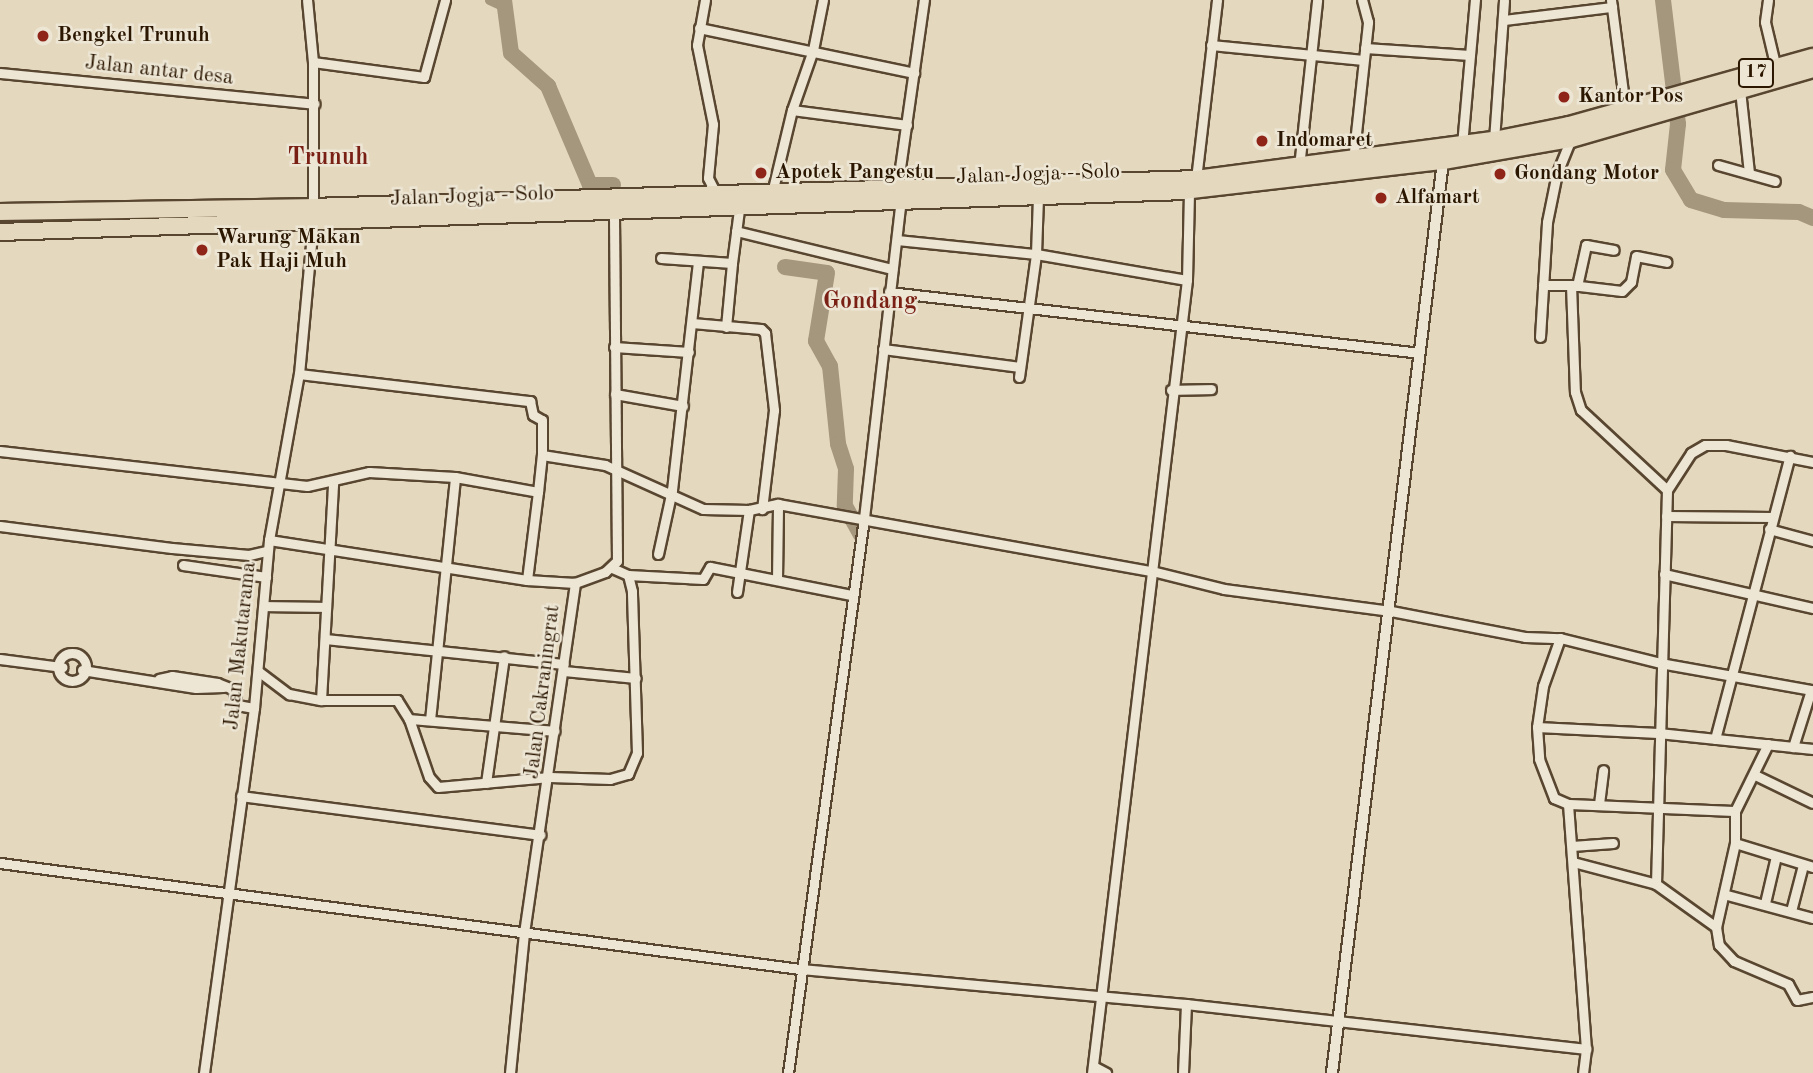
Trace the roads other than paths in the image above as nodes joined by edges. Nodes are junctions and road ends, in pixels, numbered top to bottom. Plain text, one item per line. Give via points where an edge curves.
1 (307, 0) edge
2 (445, 0) edge
3 (705, 0) edge
4 (823, 0) edge
5 (1217, 0) edge
6 (1317, 0) edge
7 (1362, 0) edge
8 (1475, 0) edge
9 (1504, 0) edge
10 (1769, 0) edge
11 (921, 1) edge
12 (1612, 4) edge
13 (1504, 20) junction
14 (699, 28) junction
15 (1211, 45) junction
16 (1365, 48) junction
17 (813, 50) junction
18 (1310, 52) junction
19 (1470, 55) junction
20 (1813, 57) edge
21 (1363, 60) junction
22 (313, 62) junction
23 (1776, 68) junction
24 (1813, 69) edge
25 (0, 73) edge
26 (914, 73) junction
27 (1740, 90) junction
28 (1701, 94) junction
29 (314, 104) junction
30 (1660, 105) junction
31 (1625, 108) junction
32 (792, 110) junction
33 (907, 125) junction
34 (1571, 139) junction
35 (1494, 140) junction
36 (1462, 145) junction
37 (1353, 161) junction
38 (1443, 161) junction
39 (1718, 164) dead end
40 (1299, 167) junction
41 (1749, 173) junction
42 (1775, 181) dead end
43 (1192, 185) junction
44 (772, 193) junction
45 (899, 194) junction
46 (1038, 197) junction
47 (718, 202) junction
48 (739, 210) junction
49 (0, 212) edge
50 (614, 214) junction
51 (313, 215) junction
52 (736, 231) junction
53 (0, 232) edge
54 (897, 240) junction
55 (1614, 250) dead end
56 (1036, 254) junction
57 (662, 258) dead end
58 (698, 261) junction
59 (1666, 262) dead end
60 (732, 263) junction
61 (892, 269) junction
62 (1187, 280) junction
63 (1543, 285) junction
64 (1574, 285) junction
65 (889, 292) junction
66 (1028, 307) junction
67 (692, 323) junction
68 (1179, 326) junction
69 (726, 327) junction
70 (1540, 337) dead end
71 (614, 347) junction
72 (883, 349) junction
73 (689, 352) junction
74 (1420, 353) junction
75 (299, 374) junction
76 (1211, 389) dead end
77 (1171, 390) junction
78 (615, 394) junction
79 (683, 406) junction
80 (0, 451) edge
81 (542, 455) junction
82 (1790, 456) junction
83 (1813, 462) edge
84 (615, 470) junction
85 (455, 477) junction
86 (333, 482) junction
87 (282, 484) junction
88 (1667, 490) junction
89 (538, 492) junction
90 (671, 495) junction
91 (778, 504) junction
92 (762, 509) junction
93 (748, 510) junction
94 (1666, 516) junction
95 (1772, 517) junction
96 (863, 518) junction
97 (0, 526) edge
98 (1769, 529) junction
99 (269, 540) junction
100 (1813, 541) edge
101 (329, 548) junction
102 (267, 551) junction
103 (658, 554) dead end
104 (183, 565) dead end
105 (447, 567) junction
106 (612, 568) junction
107 (1152, 571) junction
108 (740, 573) junction
109 (1664, 574) junction
110 (628, 575) junction
111 (266, 577) junction
112 (777, 579) junction
113 (527, 580) junction
114 (575, 583) junction
115 (737, 592) dead end
116 (1754, 594) junction
117 (851, 595) junction
118 (264, 606) junction
119 (326, 607) junction
120 (1813, 608) edge
121 (1391, 611) junction
122 (1560, 638) junction
123 (325, 639) junction
124 (437, 649) junction
125 (504, 656) junction
126 (0, 659) edge
127 (1660, 663) junction
128 (62, 667) junction
129 (564, 668) junction
130 (82, 670) junction
131 (258, 671) junction
132 (1732, 673) junction
133 (636, 678) junction
134 (1813, 680) edge
135 (1812, 690) edge
136 (321, 700) junction
137 (254, 708) junction
138 (409, 719) junction
139 (430, 720) junction
140 (496, 726) junction
141 (1537, 727) junction
142 (555, 731) junction
143 (1658, 733) junction
144 (1715, 739) junction
145 (1768, 744) junction
146 (1793, 747) junction
147 (1813, 749) edge
148 (1604, 770) dead end
149 (1755, 775) junction
150 (550, 777) junction
151 (486, 783) junction
152 (241, 796) junction
153 (1813, 803) edge
154 (1568, 804) junction
155 (1599, 804) junction
156 (1661, 805) junction
157 (1735, 811) junction
158 (540, 835) junction
159 (1613, 843) dead end
160 (1735, 844) junction
161 (1572, 846) junction
162 (1776, 856) junction
163 (1573, 862) junction
164 (0, 863) edge
165 (1808, 866) edge
166 (1656, 884) junction
167 (226, 895) junction
168 (1727, 895) junction
169 (1765, 903) junction
170 (1791, 911) junction
171 (1813, 918) edge
172 (1716, 927) junction
173 (524, 933) junction
174 (800, 969) junction
175 (1103, 996) junction
176 (1813, 997) edge
177 (1186, 1004) junction
178 (1337, 1020) junction
179 (1586, 1049) junction
180 (1092, 1069) edge
181 (204, 1073) edge
182 (510, 1073) edge
183 (788, 1073) edge
184 (1106, 1073) edge
185 (1183, 1073) edge
186 (1332, 1073) edge
187 (1583, 1073) edge

1 - 22 street, Jalan Makutarama
2 - 22 street via 424,77
3 - 14 street
4 - 17 street
5 - 15 street
6 - 18 street
7 - 16 street via 1368,22
8 - 19 street
9 - 13 street
10 - 23 street via 1765,22
11 - 26 street
12 - 13 street
12 - 31 street
13 - 35 street
14 - 17 street
14 - 47 street via 700,71 713,124 708,178
15 - 18 street
15 - 43 street
16 - 19 street
16 - 21 street
17 - 26 street
17 - 32 street
18 - 21 street
18 - 40 street
19 - 36 street
20 - 23 highway, Jalan Jogja - Solo / 17
21 - 37 street
22 - 29 street, Jalan Makutarama
23 - 28 highway, Jalan Jogja - Solo / 17
24 - 27 highway, Jalan Jogja - Solo / 17
25 - 29 street, Jalan antar desa
26 - 33 street
27 - 28 highway, Jalan Jogja - Solo / 17
27 - 41 street
28 - 30 highway, Jalan Jogja - Solo / 17
29 - 51 street, Jalan Makutarama
30 - 31 highway, Jalan Jogja - Solo / 17
30 - 34 highway, Jalan Jogja - Solo / 17
31 - 35 highway, Jalan Jogja - Solo / 17
32 - 33 street
32 - 44 street
33 - 45 street
34 - 38 highway, Jalan Jogja - Solo / 17
34 - 63 street via 1550,200
35 - 36 highway, Jalan Jogja - Solo / 17
36 - 37 highway, Jalan Jogja - Solo / 17
37 - 40 highway, Jalan Jogja - Solo / 17
38 - 43 highway, Jalan Jogja - Solo / 17
38 - 74 street
39 - 41 street
40 - 43 highway, Jalan Jogja - Solo / 17
41 - 42 street
43 - 45 highway, Jalan Jogja - Solo / 17
43 - 46 highway, Jalan Jogja - Solo / 17
43 - 62 street
44 - 45 highway, Jalan Jogja - Solo / 17
44 - 47 highway, Jalan Jogja - Solo / 17
45 - 46 highway, Jalan Jogja - Solo / 17
45 - 48 highway, Jalan Jogja - Solo / 17
45 - 54 street
46 - 56 street
47 - 48 highway, Jalan Jogja - Solo / 17
47 - 50 highway, Jalan Jogja - Solo / 17
47 - 51 highway, Jalan Jogja - Solo / 17
48 - 52 street
49 - 51 highway, Jalan Jogja - Solo / 17
50 - 51 highway, Jalan Jogja - Solo / 17
50 - 71 street
51 - 53 highway, Jalan Jogja - Solo / 17
51 - 75 street, Jalan Makutarama
52 - 60 street
52 - 61 street
54 - 56 street
54 - 61 street
55 - 64 street via 1586,245
56 - 62 street
56 - 66 street
57 - 58 street
58 - 60 street
58 - 67 street
59 - 64 street via 1636,256 1631,282 1622,291
60 - 69 street
61 - 65 street
62 - 68 street
63 - 64 street
63 - 70 street
64 - 88 street via 1575,392 1581,410
65 - 66 street
65 - 72 street
66 - 68 street
66 - 72 street via 1020,372
67 - 69 street
67 - 73 street
68 - 74 street
68 - 77 street
69 - 92 street via 761,328 768,344 774,415
71 - 73 street
71 - 78 street
72 - 96 street
73 - 79 street
74 - 121 street
75 - 81 street via 530,401 533,415 542,420
75 - 87 street, Jalan Makutarama
76 - 77 street
77 - 107 street
78 - 79 street
78 - 84 street
79 - 90 street
80 - 87 street
81 - 84 street
81 - 89 street
82 - 83 street
82 - 88 street via 1705,445 1691,453
82 - 95 street
84 - 90 street
84 - 106 street via 618,540
85 - 86 street via 369,472
85 - 89 street
85 - 105 street
86 - 87 street
86 - 101 street
87 - 99 street, Jalan Makutarama
88 - 94 street
89 - 113 street
90 - 93 street via 703,509
90 - 103 street
91 - 92 street
91 - 96 street
91 - 112 street
92 - 93 street
93 - 108 street
94 - 95 street
94 - 109 street
95 - 98 street
96 - 107 street
96 - 117 street
97 - 102 street via 172,548 249,555
98 - 100 street
98 - 116 street
99 - 101 street
99 - 102 street, Jalan Makutarama
101 - 105 street
101 - 119 street
102 - 111 street, Jalan Makutarama
104 - 111 street
105 - 113 street
105 - 124 street
106 - 110 street
106 - 114 street, Jalan Cakraningrat
107 - 121 street via 1224,589
107 - 175 street
108 - 110 street via 708,567 703,579
108 - 112 street
108 - 115 street
109 - 116 street
109 - 127 street
110 - 133 street
111 - 118 street, Jalan Makutarama
112 - 117 street
113 - 114 street
114 - 129 street, Jalan Cakraningrat
116 - 120 street
116 - 132 street
117 - 174 street
118 - 119 street
118 - 131 street, Jalan Makutarama
119 - 123 street
121 - 122 street via 1525,638
121 - 178 street
122 - 127 street
122 - 141 street via 1543,686
123 - 124 street
123 - 136 street
124 - 125 street
124 - 139 street
125 - 129 street
125 - 140 street
126 - 128 street
127 - 132 street
127 - 143 street
128 - 130 street via 62,679 73,684
128 - 130 street via 64,657 75,650 83,657
129 - 133 street
129 - 142 street, Jalan Cakraningrat
130 - 137 street via 233,689 237,705
131 - 136 street via 289,694
131 - 137 street, Jalan Makutarama
132 - 135 street
132 - 144 street
133 - 150 street via 636,761 628,774 610,779
134 - 135 street
135 - 146 street
136 - 138 street via 397,700
137 - 152 street, Jalan Makutarama
138 - 139 street
138 - 151 street via 432,784
139 - 140 street
140 - 142 street
140 - 151 street
141 - 143 street
141 - 154 street via 1546,784 1554,798
142 - 150 street, Jalan Cakraningrat
143 - 144 street
143 - 156 street
144 - 145 street
145 - 146 street
145 - 149 street
146 - 147 street
148 - 155 street
149 - 153 street
149 - 157 street
150 - 151 street
150 - 158 street, Jalan Cakraningrat
152 - 158 street
152 - 167 street, Jalan Makutarama
154 - 155 street
154 - 161 street
155 - 156 street
156 - 157 street
156 - 166 street
157 - 160 street
158 - 173 street, Jalan Cakraningrat
159 - 161 street
160 - 162 street
160 - 168 street
161 - 163 street
162 - 165 street
162 - 169 street
163 - 166 street
163 - 179 street
164 - 167 street
165 - 170 street
166 - 172 street
167 - 173 street
167 - 181 street, Jalan Makutarama
168 - 169 street
168 - 172 street
169 - 170 street
170 - 171 street
172 - 176 street via 1719,945 1734,961 1788,984 1797,1000
173 - 174 street
173 - 182 street, Jalan Cakraningrat
174 - 175 street
174 - 183 street
175 - 177 street
175 - 180 street
177 - 178 street
177 - 185 street
178 - 179 street
178 - 186 street
179 - 187 street
180 - 184 street

